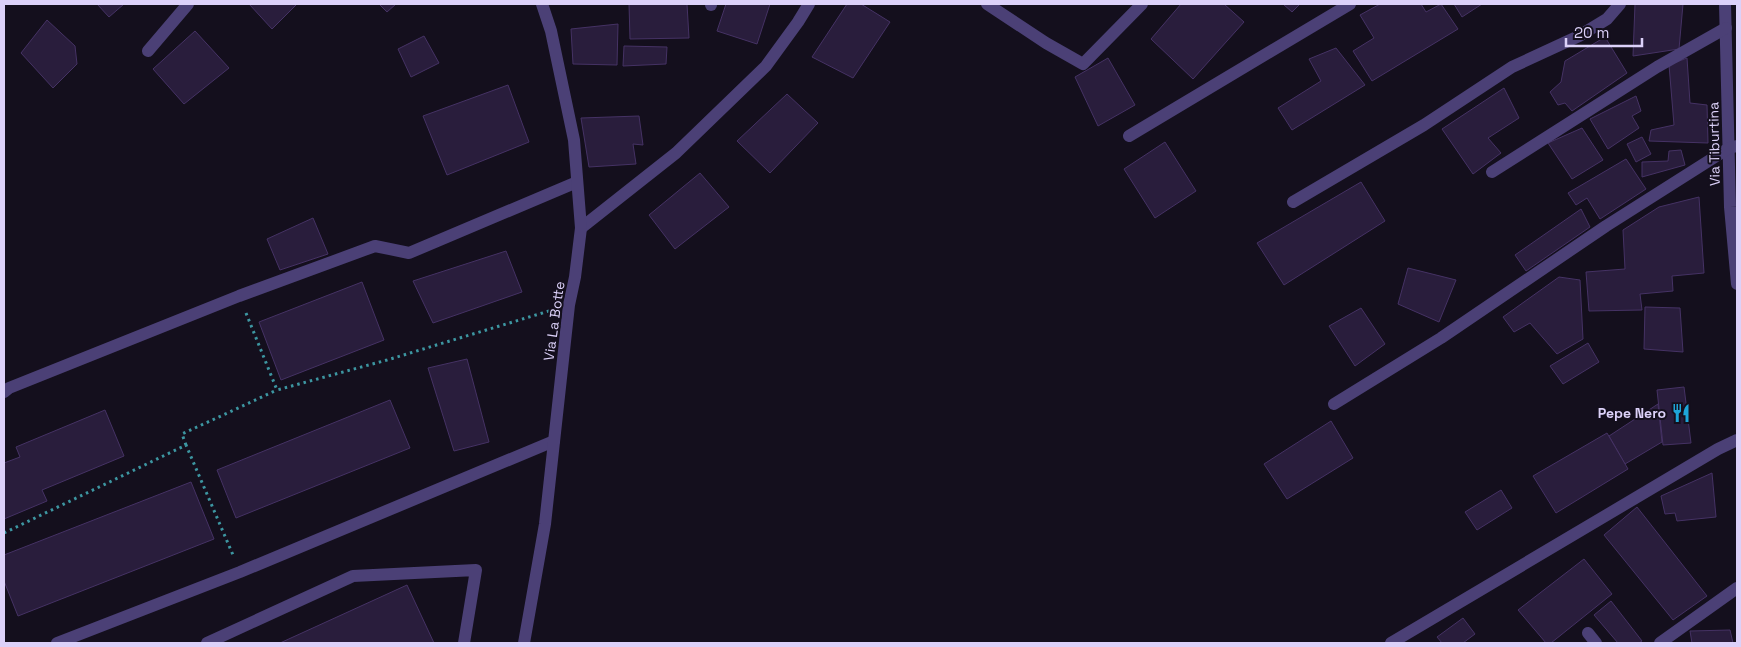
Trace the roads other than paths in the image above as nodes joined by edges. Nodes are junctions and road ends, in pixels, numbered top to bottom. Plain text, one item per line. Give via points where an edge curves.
1 (188, 4) edge
2 (542, 4) edge
3 (809, 4) edge
4 (987, 4) edge
5 (1142, 4) edge
6 (1350, 4) edge
7 (1620, 4) edge
8 (1725, 4) edge
9 (1726, 28) junction
10 (1732, 43) edge
11 (148, 51) dead end
12 (1129, 136) dead end
13 (1733, 147) edge
14 (1492, 172) dead end
15 (578, 182) junction
16 (1293, 202) dead end
17 (581, 228) junction
18 (1736, 249) edge
19 (1737, 284) edge
20 (4, 392) edge
21 (1334, 404) dead end
22 (1737, 440) edge
23 (554, 441) junction
24 (1737, 588) edge
25 (57, 643) edge
26 (207, 643) edge
27 (464, 643) edge
28 (524, 643) edge
29 (1391, 643) edge
30 (1660, 643) edge

1 - 11 street
2 - 15 street, Via La Botte via 551,31 574,140
3 - 17 street via 766,66 676,153
4 - 5 street via 1046,44 1083,64
6 - 12 street
7 - 16 street via 1600,24 1512,67 1424,125
8 - 9 street, Via Tiburtina
9 - 10 street, Via Tiburtina
9 - 14 street via 1657,67
10 - 13 street, Via Tiburtina
13 - 18 street, Via Tiburtina via 1730,207
13 - 21 street
15 - 17 street, Via La Botte
15 - 20 street via 409,253 375,246 239,296
17 - 23 street, Via La Botte
18 - 19 street, Via Tiburtina
22 - 29 street
23 - 25 street via 240,572
23 - 28 street, Via La Botte via 545,524
24 - 30 street
26 - 27 street via 353,576 476,570

